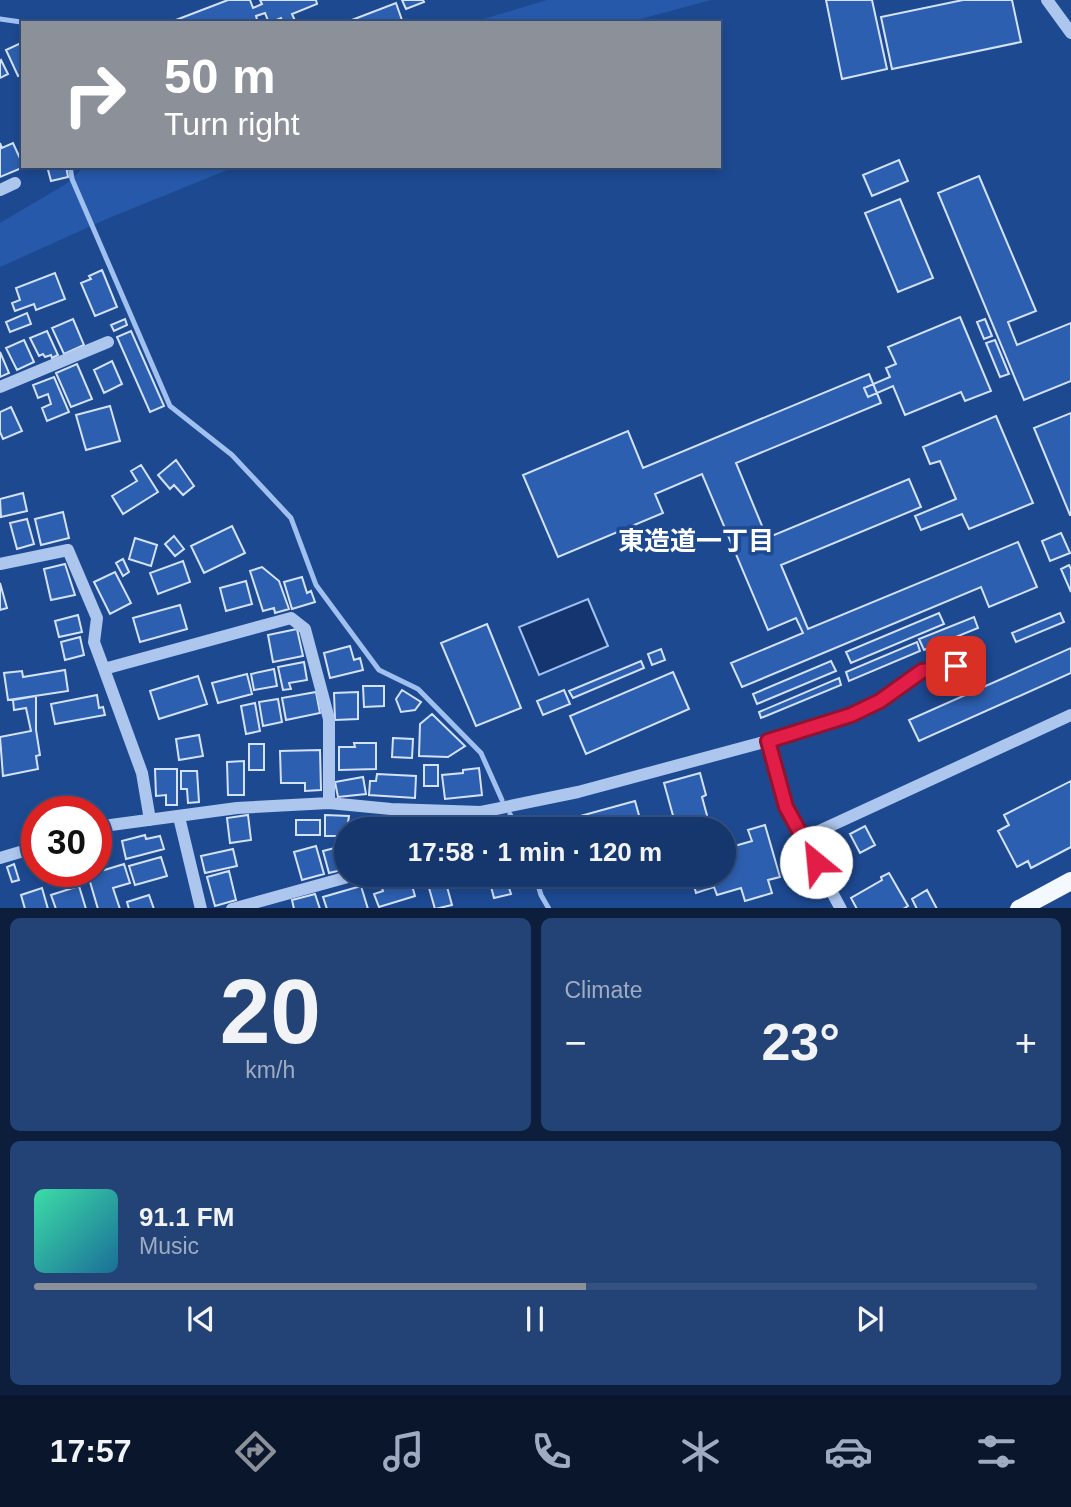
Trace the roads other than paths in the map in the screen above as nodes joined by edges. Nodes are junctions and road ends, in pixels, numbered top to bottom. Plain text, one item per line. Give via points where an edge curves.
1 (1047, 0) edge
2 (1071, 33) edge
3 (15, 183) dead end
4 (0, 190) edge
5 (108, 342) dead end
6 (0, 387) edge
7 (0, 564) edge
8 (956, 666) dead end
9 (104, 669) junction
10 (1071, 715) edge
11 (768, 741) junction
12 (329, 803) junction
13 (179, 817) junction
14 (150, 820) junction
15 (112, 825) edge
16 (804, 838) junction
17 (21, 851) edge
18 (0, 858) edge
19 (334, 881) edge
20 (1071, 881) edge
21 (201, 908) edge
22 (232, 908) edge
23 (841, 908) edge
24 (1020, 908) edge

1 - 2 street
3 - 4 street
5 - 6 street
7 - 9 street via 68,550 97,618 94,642
8 - 11 street via 922,671 851,715
9 - 12 street via 291,618 305,629 329,719
9 - 14 street via 142,773
10 - 16 street
11 - 12 street via 578,792 481,812
11 - 16 street via 786,807
12 - 13 street via 237,808
13 - 14 street
13 - 21 street
14 - 15 street
16 - 23 street
17 - 18 street
19 - 22 street
20 - 24 main road

